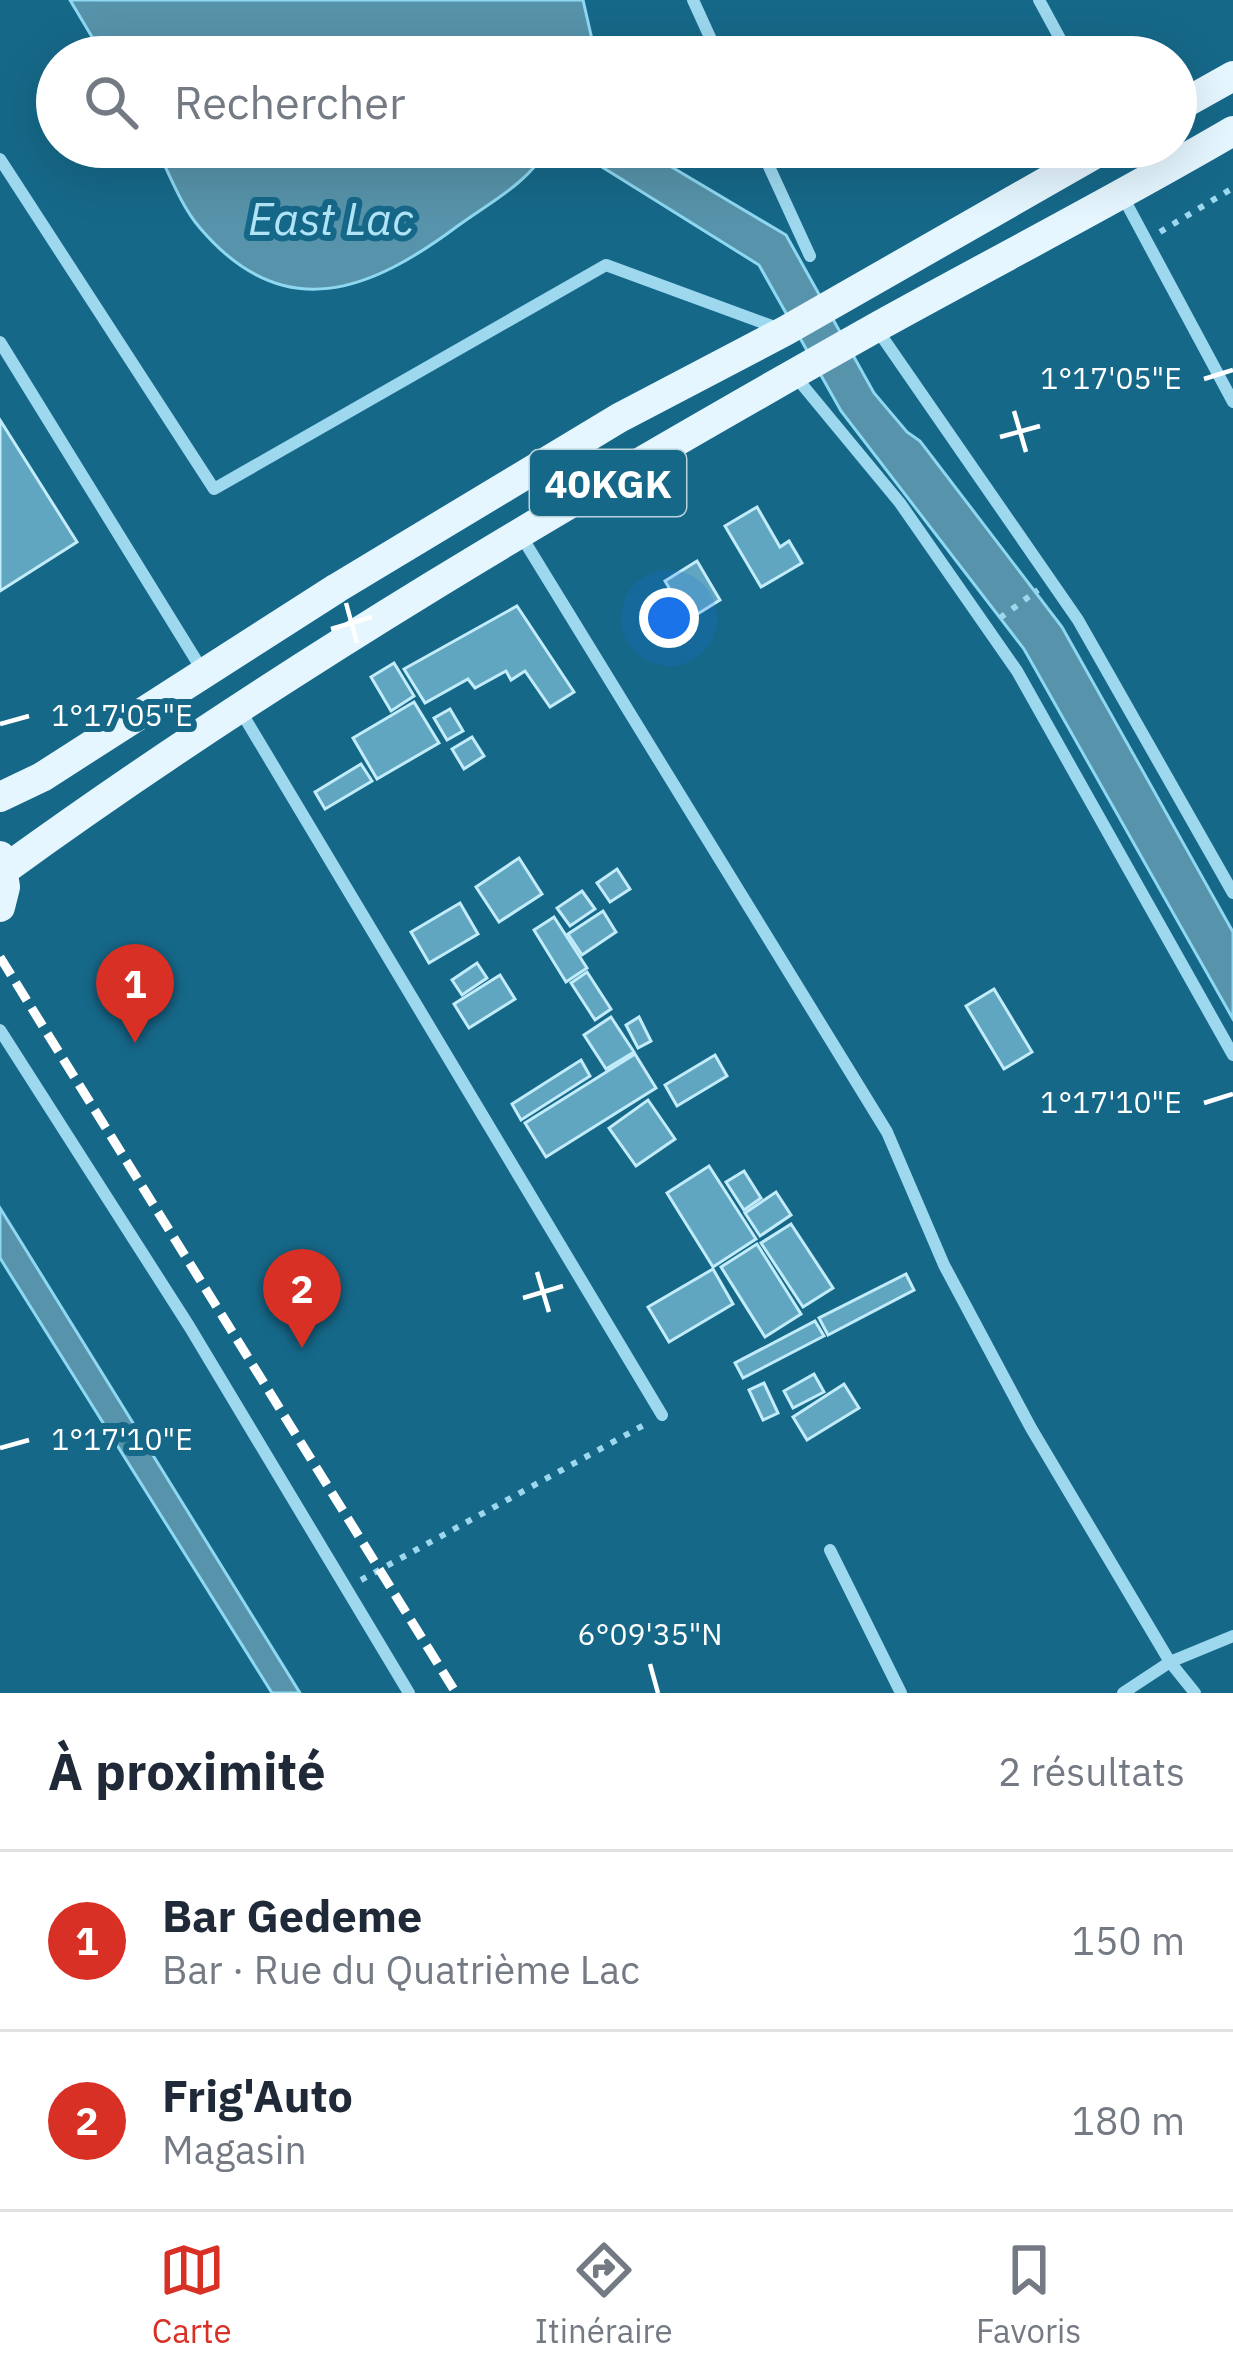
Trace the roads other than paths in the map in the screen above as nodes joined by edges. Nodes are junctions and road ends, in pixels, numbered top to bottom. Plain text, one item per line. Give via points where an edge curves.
1 (693, 0) edge
2 (1039, 0) edge
3 (709, 36) edge
4 (1059, 36) edge
5 (1233, 76) edge
6 (1197, 96) edge
7 (1233, 130) edge
8 (1197, 152) edge
9 (0, 159) edge
10 (770, 168) edge
11 (1069, 168) edge
12 (1170, 168) edge
13 (1123, 196) junction
14 (810, 256) dead end
15 (876, 328) junction
16 (785, 331) junction
17 (0, 342) edge
18 (794, 376) junction
19 (1233, 402) edge
20 (519, 533) junction
21 (205, 674) junction
22 (239, 709) junction
23 (0, 797) edge
24 (2, 863) edge
25 (1233, 893) edge
26 (0, 907) edge
27 (0, 1030) edge
28 (1233, 1055) edge
29 (662, 1415) road end
30 (830, 1550) dead end
31 (1233, 1636) edge
32 (1170, 1662) junction
33 (409, 1693) edge
34 (901, 1693) edge
35 (1123, 1693) edge
36 (1195, 1693) edge

1 - 3 street
2 - 4 street
5 - 6 main road
7 - 8 main road, 40KGK
9 - 16 street via 214,489 606,265
10 - 14 street
11 - 16 main road, 40KGK
12 - 13 main road, 40KGK
13 - 15 main road, 40KGK
13 - 19 street
15 - 18 main road, 40KGK
15 - 25 street via 1078,620
16 - 21 main road, 40KGK via 619,418
17 - 21 street
18 - 20 main road, 40KGK
18 - 28 street via 900,503 1017,671
20 - 22 main road, 40KGK
20 - 32 street via 887,1132 944,1265 1030,1428
21 - 23 main road, 40KGK
22 - 24 main road, 40KGK
22 - 29 street
24 - 26 main road, 40KGK
27 - 33 street
30 - 34 street
31 - 32 street
32 - 35 street
32 - 36 street

